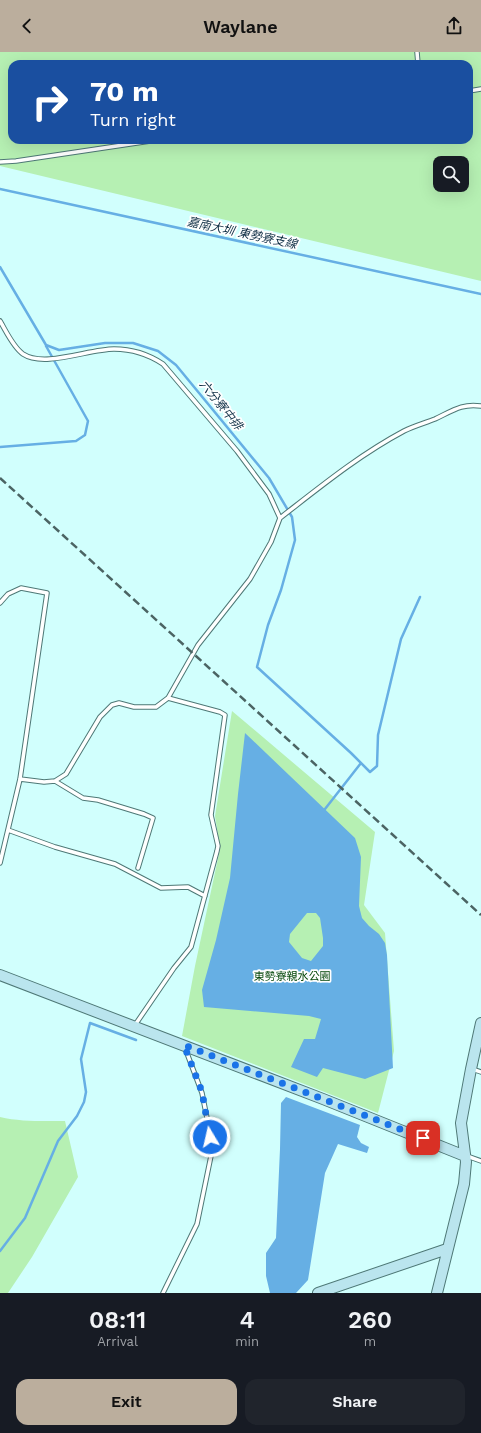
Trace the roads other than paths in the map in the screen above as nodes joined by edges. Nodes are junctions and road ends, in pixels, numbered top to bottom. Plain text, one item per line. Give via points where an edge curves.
1 (131, 144) edge
2 (0, 162) edge
3 (0, 321) edge
4 (481, 406) edge
5 (281, 516) junction
6 (0, 603) edge
7 (168, 698) junction
8 (20, 779) junction
9 (55, 780) junction
10 (8, 830) junction
11 (0, 863) edge
12 (138, 868) dead end
13 (205, 896) junction
14 (0, 975) edge
15 (481, 1023) edge
16 (134, 1026) junction
17 (184, 1045) junction
18 (470, 1069) junction
19 (481, 1072) edge
20 (466, 1156) junction
21 (481, 1161) edge
22 (447, 1249) junction
23 (163, 1293) edge
24 (318, 1293) edge
25 (437, 1293) edge

1 - 2 lane via 16,162
3 - 5 lane via 22,353 33,358 45,359 113,349 153,357 163,364 237,451 269,494
4 - 5 lane via 462,406 406,430 343,468
5 - 7 lane via 271,542 250,579 198,646
6 - 8 lane via 8,594 21,588 47,593
7 - 9 lane via 156,708 119,703 112,705 100,717 66,774
7 - 13 lane via 225,715 211,816 218,846
8 - 9 lane via 37,782
8 - 10 lane
9 - 12 lane via 83,798 98,800 153,818
10 - 11 lane
10 - 13 lane via 115,864 161,888 188,887
13 - 16 lane via 191,947
14 - 16 street
15 - 18 street
16 - 17 street
17 - 20 street
17 - 23 lane via 202,1092 212,1150 196,1224
18 - 19 lane
18 - 20 street via 461,1123
20 - 21 lane
20 - 22 street via 464,1184
22 - 24 street
22 - 25 street

